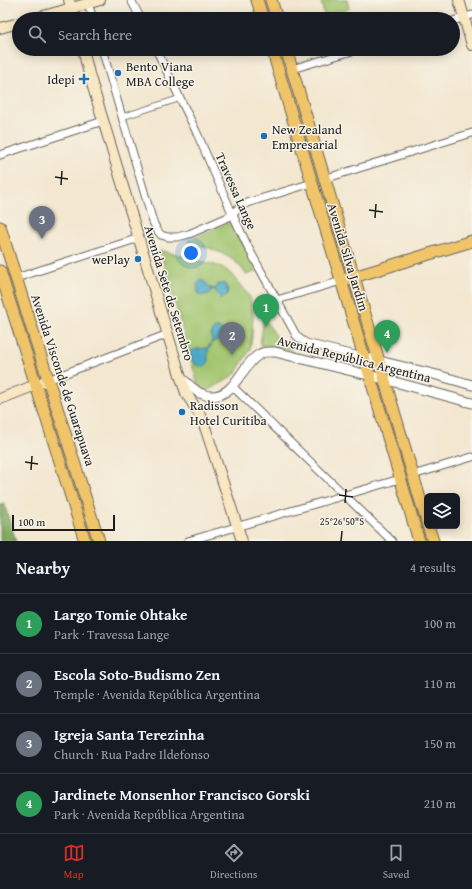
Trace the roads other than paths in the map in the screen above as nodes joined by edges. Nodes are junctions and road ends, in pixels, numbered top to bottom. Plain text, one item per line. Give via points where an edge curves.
1 (100, 0) edge
2 (131, 0) edge
3 (257, 0) edge
4 (271, 0) edge
5 (459, 0) edge
6 (88, 2) edge
7 (70, 4) edge
8 (50, 12) edge
9 (91, 12) edge
10 (137, 12) edge
11 (261, 12) edge
12 (275, 12) edge
13 (468, 16) edge
14 (12, 25) edge
15 (0, 28) edge
16 (472, 45) edge
17 (85, 56) edge
18 (104, 56) edge
19 (160, 56) edge
20 (274, 56) edge
21 (288, 56) edge
22 (336, 56) edge
23 (292, 69) junction
24 (298, 88) junction
25 (181, 98) junction
26 (289, 107) junction
27 (122, 117) junction
28 (103, 120) junction
29 (472, 133) edge
30 (0, 155) edge
31 (324, 179) junction
32 (312, 182) junction
33 (233, 215) junction
34 (0, 228) edge
35 (139, 238) junction
36 (472, 242) edge
37 (0, 270) edge
38 (354, 277) junction
39 (16, 278) junction
40 (341, 281) junction
41 (2, 283) edge
42 (277, 300) junction
43 (27, 314) junction
44 (168, 334) junction
45 (22, 339) junction
46 (300, 339) joint
47 (363, 357) junction
48 (379, 360) junction
49 (369, 375) junction
50 (181, 378) junction
51 (384, 379) junction
52 (48, 380) junction
53 (36, 385) junction
54 (472, 385) edge
55 (232, 386) junction
56 (0, 399) edge
57 (390, 399) junction
58 (472, 403) edge
59 (382, 419) junction
60 (472, 457) edge
61 (413, 475) junction
62 (400, 479) junction
63 (344, 495) junction
64 (424, 512) edge
65 (237, 526) junction
66 (429, 529) edge
67 (85, 541) edge
68 (99, 541) edge
69 (188, 541) edge
70 (242, 541) edge
71 (392, 541) edge
72 (419, 541) edge
73 (433, 541) edge

1 - 6 main road
2 - 10 street
3 - 11 main road
4 - 12 main road
5 - 13 main road
6 - 7 main road
6 - 9 street
7 - 8 main road
13 - 16 main road
14 - 15 main road
17 - 28 main road, Avenida Sete de Setembro
18 - 27 street, Avenida Sete de Setembro
19 - 25 street, Travessa Lange
20 - 26 main road, Avenida Silva Jardim
21 - 23 main road, Avenida Silva Jardim
22 - 23 street
23 - 24 main road, Avenida Silva Jardim
24 - 26 main road
24 - 31 main road, Avenida Silva Jardim
25 - 27 street
25 - 33 street, Travessa Lange
26 - 32 main road, Avenida Silva Jardim
27 - 33 street, Avenida Sete de Setembro via 153,222 161,234 168,237 189,234
28 - 30 street
28 - 35 main road, Avenida Sete de Setembro
29 - 31 street
31 - 38 main road, Avenida Silva Jardim
32 - 33 street via 238,206
32 - 40 main road, Avenida Silva Jardim
33 - 42 street, Travessa Lange
34 - 39 main road, Avenida Visconde de Guarapuava
35 - 39 street
35 - 44 main road, Avenida Sete de Setembro
36 - 38 main road
37 - 41 main road, Avenida Visconde de Guarapuava
38 - 40 main road
38 - 48 main road, Avenida Silva Jardim
39 - 43 main road, Avenida Visconde de Guarapuava
40 - 42 street
40 - 47 main road, Avenida Silva Jardim
41 - 45 main road, Avenida Visconde de Guarapuava
42 - 46 street, Travessa Lange
43 - 45 main road
43 - 52 main road, Avenida Visconde de Guarapuava
44 - 50 main road, Avenida Sete de Setembro
44 - 52 street
45 - 53 main road, Avenida Visconde de Guarapuava
46 - 47 street, Avenida República Argentina via 306,343
47 - 48 street, Avenida República Argentina
47 - 49 main road, Avenida Silva Jardim
48 - 51 main road, Avenida Silva Jardim
48 - 54 street, Avenida República Argentina
49 - 51 street, Avenida República Argentina
49 - 55 street, Avenida República Argentina via 268,352 261,353 249,364
49 - 59 main road, Avenida Silva Jardim
50 - 55 street, Avenida República Argentina via 198,392 206,395 219,395
50 - 65 main road, Avenida Sete de Setembro via 206,430
51 - 57 main road, Avenida Silva Jardim
51 - 58 street, Avenida República Argentina
52 - 53 main road
52 - 68 main road, Avenida Visconde de Guarapuava
53 - 56 main road
53 - 67 main road, Avenida Visconde de Guarapuava
55 - 63 street
57 - 59 main road
57 - 61 main road, Avenida Silva Jardim
59 - 62 main road, Avenida Silva Jardim
60 - 61 street
61 - 64 main road, Avenida Silva Jardim
62 - 63 street
62 - 72 main road, Avenida Silva Jardim
63 - 65 street
63 - 71 street
65 - 69 street
65 - 70 main road, Avenida Sete de Setembro
66 - 73 main road

